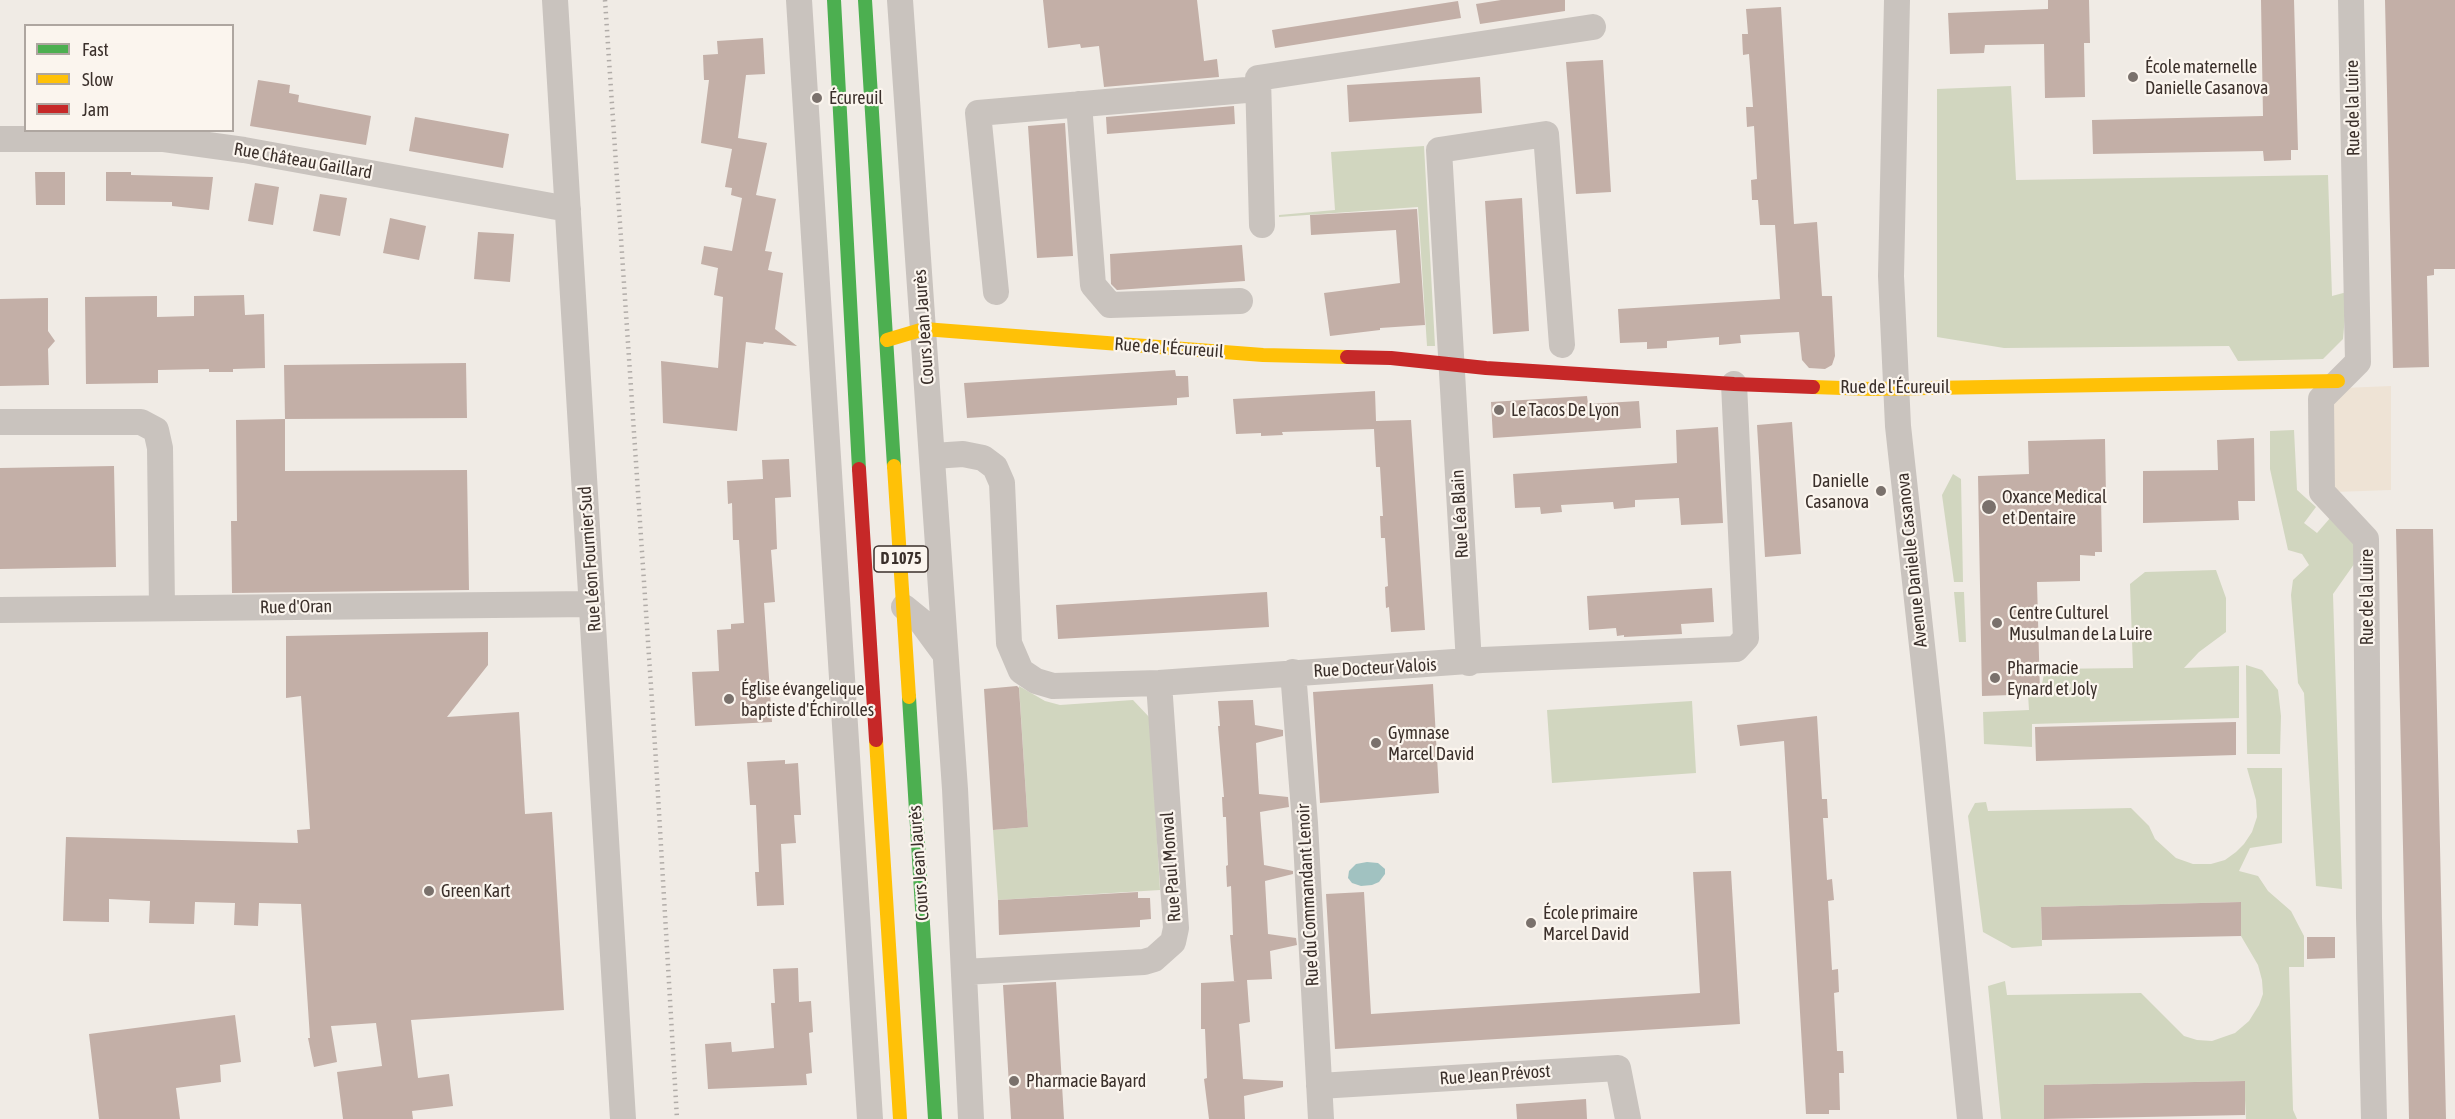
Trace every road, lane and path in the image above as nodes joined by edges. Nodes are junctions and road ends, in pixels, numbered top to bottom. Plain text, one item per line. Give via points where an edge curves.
1 (555, 0) edge
2 (799, 0) edge
3 (834, 0) edge
4 (865, 0) edge
5 (900, 0) edge
6 (1897, 0) edge
7 (2351, 0) edge
8 (1593, 27) dead end
9 (1258, 89) junction
10 (1079, 104) junction
11 (0, 139) edge
12 (568, 209) junction
13 (1262, 225) dead end
14 (996, 292) dead end
15 (1240, 301) dead end
16 (924, 329) junction
17 (887, 340) junction
18 (1562, 345) dead end
19 (1452, 365) junction
20 (2338, 381) junction
21 (823, 382) junction
22 (1734, 384) junction
23 (1896, 389) junction
24 (855, 405) junction
25 (0, 422) edge
26 (933, 456) junction
27 (592, 604) junction
28 (904, 607) junction
29 (162, 608) junction
30 (0, 610) edge
31 (871, 647) junction
32 (945, 654) junction
33 (1468, 663) junction
34 (841, 671) junction
35 (1293, 672) junction
36 (1159, 683) junction
37 (964, 972) junction
38 (1319, 1086) junction
39 (623, 1119) edge
40 (870, 1119) edge
41 (900, 1119) edge
42 (935, 1119) edge
43 (971, 1119) edge
44 (1321, 1119) edge
45 (1628, 1119) edge
46 (1970, 1119) edge
47 (2374, 1119) edge

1 - 12 street, Rue Léon Fournier Sud
2 - 21 street
3 - 24 main road, Cours Jean Jaurès / D 1075
4 - 17 main road, Cours Jean Jaurès / D 1075
5 - 16 street, Cours Jean Jaurès
6 - 23 street, Avenue Danielle Casanova via 1891,276
7 - 20 street, Rue de la Luire via 2358,362
8 - 9 street via 1258,78
9 - 10 street
9 - 13 street
10 - 14 street via 978,113
10 - 15 street via 1093,285 1110,304
11 - 12 street, Rue Château Gaillard via 164,139
12 - 27 street, Rue Léon Fournier Sud
16 - 17 main road, Rue de l'Écureuil
16 - 19 main road, Rue de l'Écureuil
16 - 26 street, Cours Jean Jaurès
17 - 28 main road, Cours Jean Jaurès / D 1075
18 - 19 street via 1546,134 1439,150
19 - 22 main road, Rue de l'Écureuil
19 - 33 street, Rue Léa Blain
20 - 23 main road, Rue de l'Écureuil
20 - 47 street, Rue de la Luire via 2321,399 2322,492 2366,539 2368,918
21 - 24 street
21 - 34 street
22 - 23 main road, Rue de l'Écureuil
22 - 33 street, Rue Docteur Valois via 1746,638 1736,649
23 - 46 street, Avenue Danielle Casanova
24 - 31 main road, Cours Jean Jaurès / D 1075
25 - 29 street via 141,422 156,430 160,448
26 - 32 street, Cours Jean Jaurès
26 - 36 street, Rue Docteur Valois via 963,454 983,458 995,467 1002,483 1010,643 1021,671 1053,686
27 - 29 street, Rue d'Oran
27 - 39 street, Rue Léon Fournier Sud
28 - 32 street via 920,620
28 - 42 main road, Cours Jean Jaurès / D 1075
29 - 30 street, Rue d'Oran
31 - 34 street
31 - 41 main road, Cours Jean Jaurès / D 1075
32 - 37 street, Cours Jean Jaurès
33 - 35 street, Rue Docteur Valois
34 - 40 street
35 - 36 street, Rue Docteur Valois
35 - 38 street, Rue du Commandant Lenoir
36 - 37 street, Rue Paul Monval via 1176,928 1173,942 1154,959 1144,962
37 - 43 street, Cours Jean Jaurès
38 - 44 street, Rue du Commandant Lenoir
38 - 45 street, Rue Jean Prévost via 1618,1068

